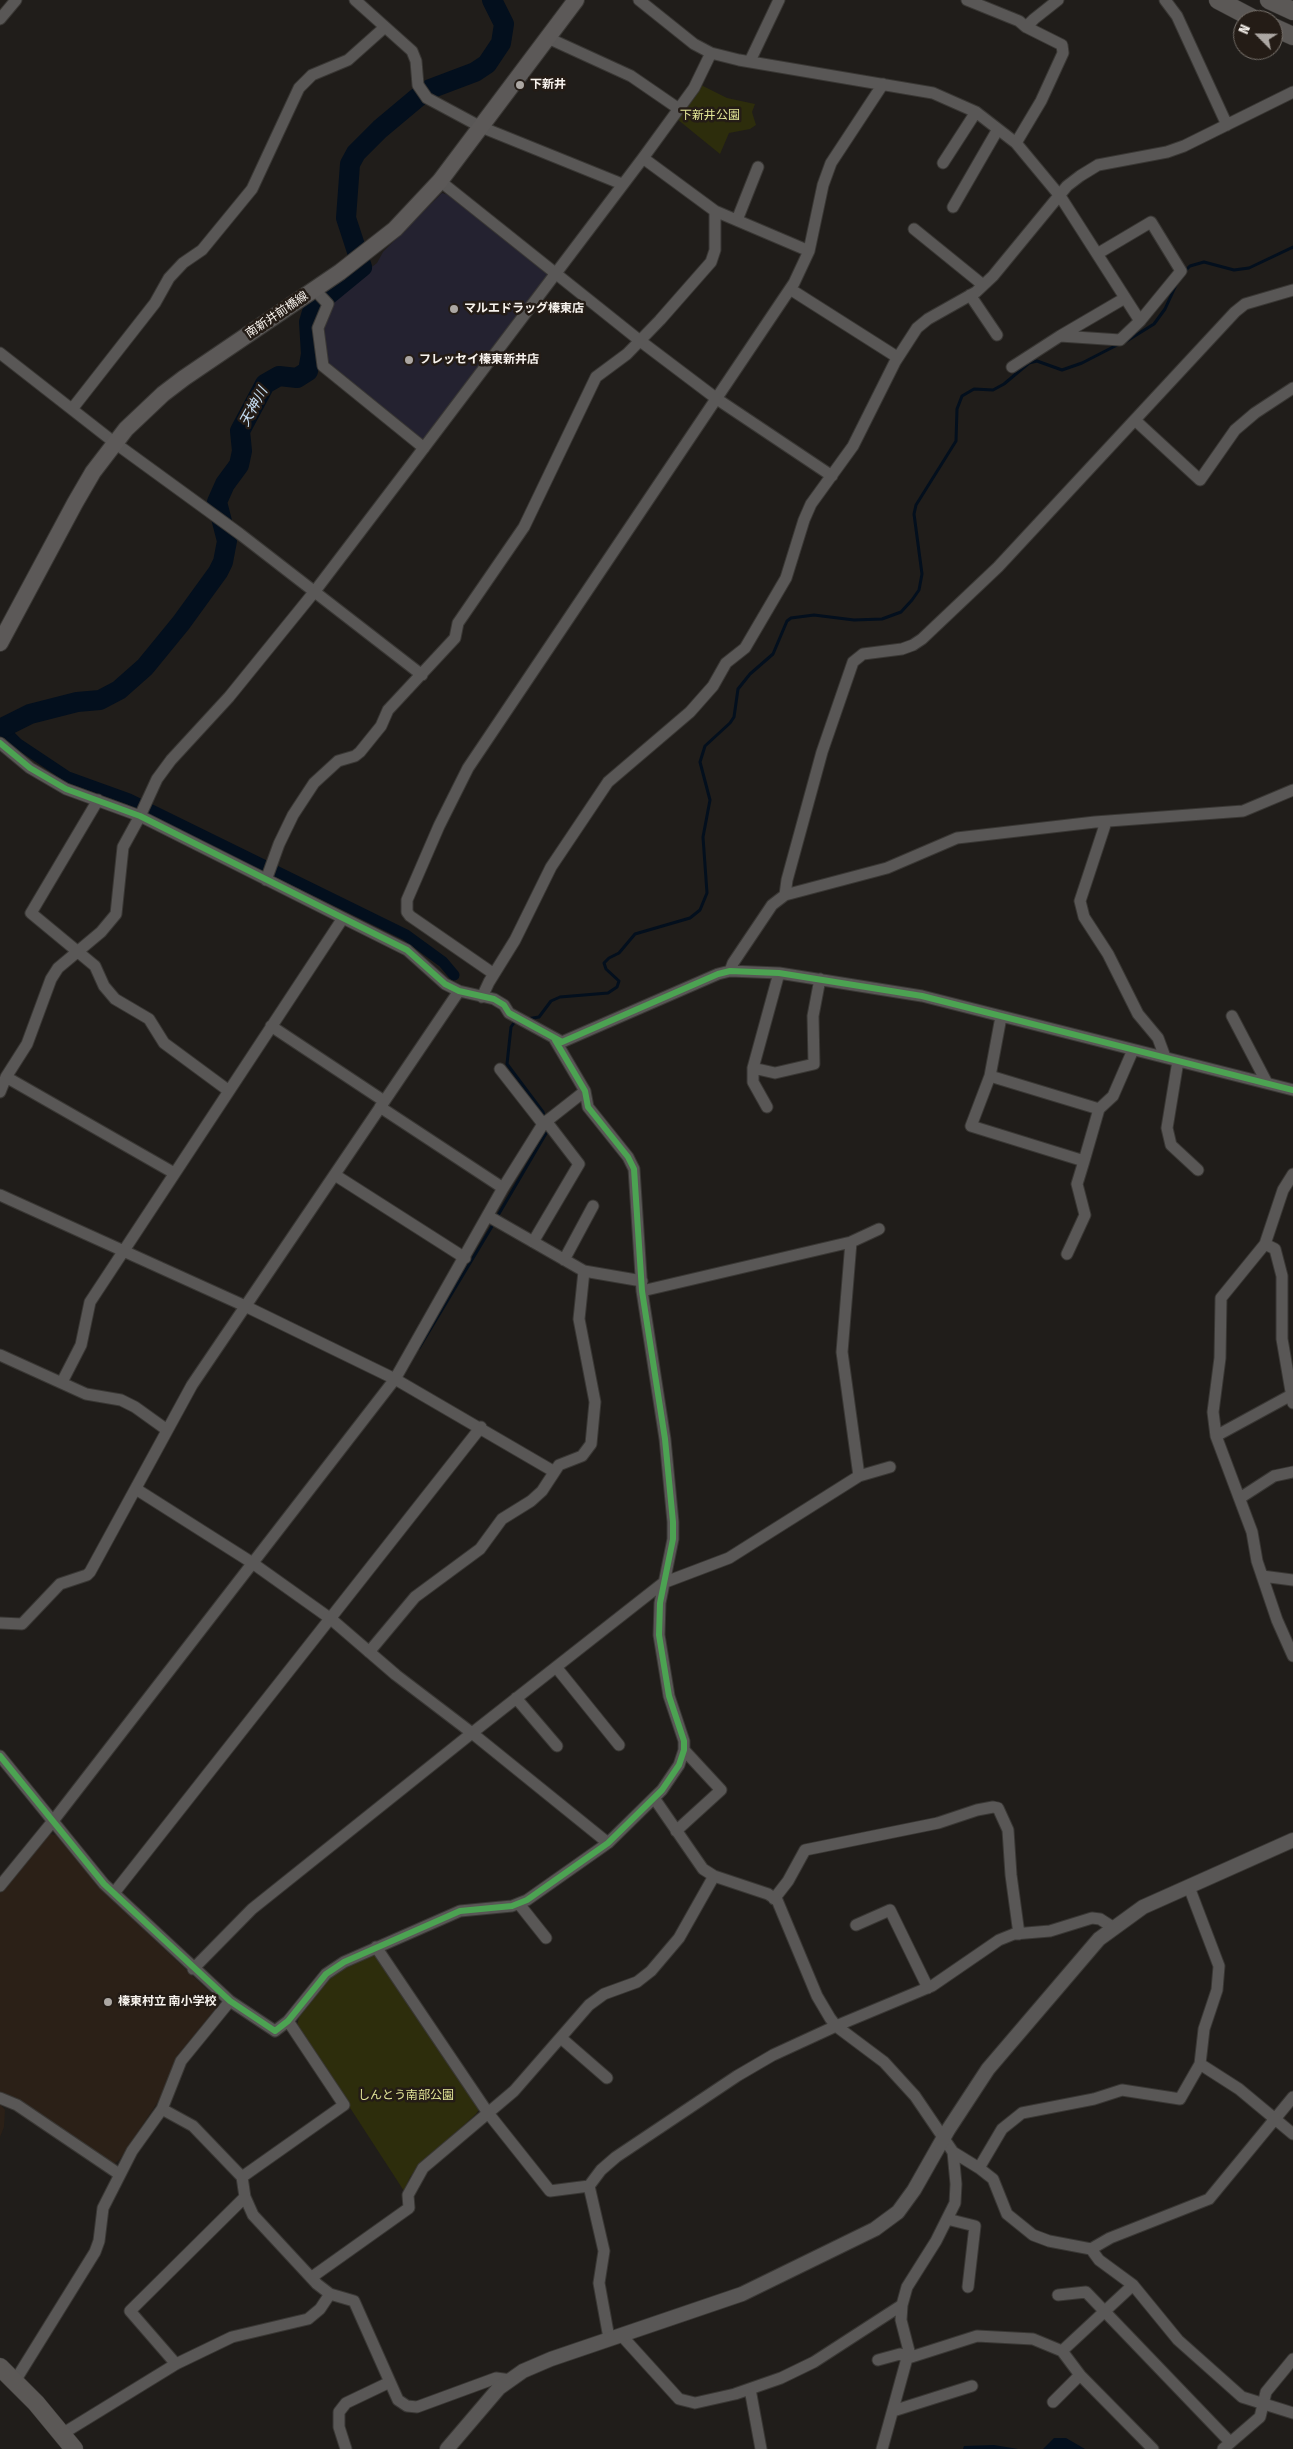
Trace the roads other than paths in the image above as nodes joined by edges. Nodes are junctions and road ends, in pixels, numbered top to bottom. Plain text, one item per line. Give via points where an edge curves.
1 (16, 0) edge
2 (355, 0) edge
3 (576, 0) edge
4 (639, 0) edge
5 (779, 0) edge
6 (967, 0) edge
7 (1058, 0) edge
8 (1165, 0) edge
9 (1218, 0) edge
10 (1269, 0) edge
11 (1237, 10) edge
12 (1293, 11) edge
13 (0, 19) edge
14 (385, 27) junction
15 (1026, 27) junction
16 (548, 38) junction
17 (711, 53) junction
18 (750, 61) junction
19 (883, 84) junction
20 (1293, 92) edge
21 (679, 109) junction
22 (976, 112) junction
23 (1227, 125) junction
24 (481, 128) junction
25 (998, 129) junction
26 (1016, 143) junction
27 (643, 158) junction
28 (943, 163) dead end
29 (758, 167) dead end
30 (440, 181) junction
31 (622, 184) junction
32 (1060, 196) junction
33 (953, 207) dead end
34 (715, 211) junction
35 (737, 220) junction
36 (914, 229) dead end
37 (809, 251) junction
38 (1097, 254) junction
39 (555, 274) junction
40 (983, 285) junction
41 (314, 289) junction
42 (790, 289) junction
43 (1293, 290) edge
44 (970, 295) junction
45 (1125, 298) junction
46 (1140, 321) junction
47 (997, 336) dead end
48 (1060, 336) junction
49 (639, 340) junction
50 (0, 353) edge
51 (897, 357) junction
52 (1012, 367) dead end
53 (1293, 388) edge
54 (718, 399) junction
55 (72, 409) junction
56 (1136, 420) junction
57 (114, 442) junction
58 (424, 448) junction
59 (832, 476) junction
60 (315, 591) junction
61 (0, 643) edge
62 (422, 675) junction
63 (0, 743) edge
64 (1293, 790) edge
65 (98, 800) junction
66 (140, 816) junction
67 (1106, 822) junction
68 (266, 880) junction
69 (785, 894) junction
70 (343, 918) junction
71 (77, 953) junction
72 (730, 971) junction
73 (779, 973) junction
74 (494, 974) junction
75 (820, 980) junction
76 (459, 991) junction
77 (482, 997) junction
78 (1232, 1016) dead end
79 (1001, 1017) junction
80 (271, 1026) junction
81 (554, 1040) junction
82 (1133, 1050) junction
83 (1165, 1057) junction
84 (1178, 1061) junction
85 (753, 1068) junction
86 (500, 1069) dead end
87 (990, 1076) junction
88 (6, 1077) junction
89 (1267, 1083) junction
90 (1293, 1090) edge
91 (229, 1091) junction
92 (585, 1091) junction
93 (0, 1092) edge
94 (382, 1104) junction
95 (767, 1107) dead end
96 (1099, 1109) junction
97 (545, 1123) junction
98 (1084, 1161) junction
99 (1198, 1170) dead end
100 (174, 1173) junction
101 (1293, 1174) edge
102 (335, 1175) junction
103 (503, 1188) junction
104 (0, 1195) edge
105 (593, 1206) dead end
106 (488, 1216) junction
107 (878, 1229) dead end
108 (533, 1242) junction
109 (851, 1242) junction
110 (1265, 1244) junction
111 (123, 1251) junction
112 (1067, 1254) dead end
113 (465, 1258) junction
114 (564, 1260) junction
115 (584, 1271) junction
116 (1287, 1276) edge
117 (642, 1286) junction
118 (245, 1306) junction
119 (0, 1355) edge
120 (394, 1379) junction
121 (62, 1382) junction
122 (1292, 1398) edge
123 (481, 1427) junction
124 (167, 1430) junction
125 (1216, 1436) junction
126 (890, 1467) dead end
127 (553, 1471) junction
128 (1293, 1472) edge
129 (859, 1476) junction
130 (136, 1489) junction
131 (1240, 1498) junction
132 (251, 1562) junction
133 (1262, 1576) junction
134 (1293, 1580) edge
135 (663, 1583) junction
136 (331, 1619) junction
137 (0, 1622) edge
138 (369, 1652) junction
139 (1293, 1656) edge
140 (556, 1667) junction
141 (516, 1698) junction
142 (472, 1732) junction
143 (619, 1745) dead end
144 (557, 1746) dead end
145 (684, 1750) junction
146 (0, 1756) edge
147 (654, 1798) junction
148 (53, 1821) junction
149 (676, 1831) junction
150 (1293, 1840) edge
151 (608, 1843) junction
152 (714, 1876) junction
153 (0, 1886) edge
154 (1190, 1887) junction
155 (114, 1894) junction
156 (774, 1899) junction
157 (519, 1904) junction
158 (856, 1925) dead end
159 (1114, 1928) junction
160 (1019, 1934) junction
161 (546, 1938) dead end
162 (376, 1947) junction
163 (193, 1969) junction
164 (928, 1988) junction
165 (230, 2001) junction
166 (288, 2021) junction
167 (836, 2026) junction
168 (561, 2038) junction
169 (1200, 2064) junction
170 (607, 2078) dead end
171 (1293, 2097) edge
172 (0, 2098) edge
173 (162, 2109) junction
174 (488, 2113) junction
175 (1275, 2119) junction
176 (1293, 2134) edge
177 (943, 2139) junction
178 (953, 2152) junction
179 (979, 2168) junction
180 (119, 2174) junction
181 (242, 2176) junction
182 (589, 2186) junction
183 (245, 2197) junction
184 (947, 2219) junction
185 (1091, 2249) junction
186 (312, 2277) junction
187 (1133, 2285) junction
188 (968, 2287) dead end
189 (330, 2294) junction
190 (1058, 2295) dead end
191 (902, 2305) junction
192 (1104, 2312) junction
193 (615, 2337) junction
194 (1062, 2351) junction
195 (908, 2358) junction
196 (1293, 2359) edge
197 (878, 2360) dead end
198 (176, 2364) junction
199 (0, 2366) edge
200 (1080, 2375) junction
201 (511, 2380) junction
202 (15, 2381) junction
203 (390, 2382) junction
204 (972, 2386) dead end
205 (750, 2389) junction
206 (1053, 2402) dead end
207 (1264, 2403) junction
208 (893, 2411) junction
209 (1293, 2413) edge
210 (62, 2434) junction
211 (1227, 2446) edge
212 (74, 2449) edge
213 (346, 2449) edge
214 (447, 2449) edge
215 (761, 2449) edge
216 (882, 2449) edge
217 (1153, 2449) edge

1 - 13 street
2 - 14 street
3 - 16 main road, 南新井前橋線
4 - 17 street via 694,44
5 - 18 street
6 - 15 street via 1019,21
7 - 15 street
8 - 23 street via 1177,16
9 - 11 main road
10 - 12 main road
14 - 24 street via 412,51 418,85 428,98
14 - 55 street via 348,60 312,75 299,88 252,189 202,250 183,263 170,278 155,303
15 - 26 street via 1062,44 1063,53 1041,101
16 - 21 street via 631,76
16 - 24 main road, 南新井前橋線
17 - 18 street
17 - 21 street via 694,88
18 - 19 street
19 - 22 street via 934,93
19 - 37 street via 831,163 822,185
20 - 23 street
21 - 27 street
22 - 25 street
22 - 28 street
23 - 32 street via 1167,152 1098,165 1080,176
24 - 30 main road, 南新井前橋線
24 - 31 street
25 - 26 street
25 - 33 street
26 - 32 street
27 - 31 street
27 - 34 street
29 - 35 street
30 - 39 street
30 - 41 main road, 南新井前橋線 via 380,242
31 - 39 street
32 - 38 street
32 - 40 street
34 - 35 street
34 - 49 street via 711,262
35 - 37 street
36 - 40 street
37 - 42 street
38 - 45 street
38 - 46 street via 1150,222 1181,271
39 - 49 street
39 - 58 street
40 - 44 street
41 - 57 main road, 南新井前橋線 via 163,394
41 - 58 street via 328,304 318,328 323,366
42 - 51 street
42 - 54 street
43 - 56 street via 1245,304
44 - 47 street
44 - 51 street via 923,324
45 - 46 street
45 - 48 street
46 - 48 street via 1120,340
48 - 52 street
49 - 54 street
49 - 62 street via 627,354 596,377 524,527 458,623 455,638
50 - 55 street
51 - 59 street via 852,446
53 - 56 street via 1235,430 1200,480
54 - 59 street
54 - 74 street via 468,768 407,900 410,916
55 - 57 street
56 - 69 street via 998,567 922,639 902,649 863,654 853,662 822,752 786,880
57 - 60 street
57 - 61 main road, 南新井前橋線 via 75,503
58 - 60 street
59 - 74 street via 811,504 786,578 745,648 726,663 713,686 690,712 608,782 551,866 515,940
60 - 62 street
60 - 66 street via 229,697 171,760 157,779
62 - 68 street via 388,710 360,752 338,762 314,783 293,814
63 - 65 street via 45,778
64 - 67 street via 1243,812
65 - 66 street
65 - 71 street via 31,913
66 - 68 street
66 - 71 street via 120,856 116,914
67 - 69 street via 956,838 887,868
67 - 83 street via 1080,901 1084,918 1108,954 1138,1014 1158,1038
68 - 70 street
69 - 72 street via 772,904
70 - 76 street via 407,950 445,984
70 - 80 street
71 - 88 street via 58,968 51,979 27,1044
71 - 91 street via 95,966 104,986 115,999 149,1019 164,1043
72 - 73 street
72 - 81 street via 562,1042
73 - 75 street
73 - 85 street
74 - 77 street
75 - 79 street via 922,996
75 - 85 street via 813,1016 814,1064 775,1073
76 - 77 street
76 - 94 street
77 - 81 street via 494,999 509,1013
78 - 89 street
79 - 82 street
79 - 87 street
80 - 91 street
80 - 94 street
81 - 92 street
82 - 83 street
82 - 96 street via 1113,1096
83 - 84 street
84 - 89 street
84 - 99 street via 1168,1128 1171,1145
85 - 95 street via 753,1082
86 - 97 street
87 - 96 street
87 - 98 street via 971,1126
88 - 93 street
88 - 100 street
89 - 90 street
91 - 100 street
92 - 97 street
92 - 117 street via 588,1107 634,1169
94 - 102 street
94 - 103 street
96 - 98 street
97 - 103 street
97 - 108 street via 579,1164
98 - 112 street via 1077,1184 1086,1215
100 - 111 street
101 - 110 street via 1283,1190
102 - 113 street
102 - 118 street
103 - 106 street
104 - 111 street
105 - 114 street
106 - 108 street
106 - 113 street
107 - 109 street
108 - 114 street
109 - 117 street
109 - 129 street via 842,1352
110 - 116 street via 1275,1249
110 - 125 street via 1222,1298 1220,1358 1213,1412
111 - 118 street
111 - 121 street via 90,1302 81,1345
113 - 120 street
114 - 115 street
115 - 117 street
115 - 127 street via 579,1319 595,1402 591,1444 582,1456 559,1465
116 - 122 street via 1282,1339
117 - 135 street via 673,1522 673,1540
118 - 120 street
118 - 124 street via 192,1385
119 - 121 street
120 - 123 street
120 - 132 street
121 - 124 street via 86,1394 121,1400
122 - 125 street
123 - 127 street
123 - 136 street
124 - 130 street
125 - 131 street
126 - 129 street
127 - 138 street via 542,1491 531,1502 502,1519 480,1549 415,1597
128 - 131 street via 1274,1476
129 - 135 street via 728,1558
130 - 132 street
130 - 137 street via 87,1575 60,1584 22,1624
131 - 133 street
132 - 136 street
132 - 148 street
133 - 134 street
133 - 139 street
135 - 140 street
135 - 145 street via 659,1635 661,1658
136 - 138 street
136 - 155 street
138 - 142 street
140 - 141 street
140 - 143 street
141 - 142 street
141 - 144 street
142 - 151 street
142 - 163 street via 252,1909
145 - 147 street via 678,1765
145 - 149 street via 721,1790
146 - 148 street
147 - 149 street
147 - 151 street
148 - 153 street
148 - 155 street
149 - 152 street via 698,1864
150 - 154 street
151 - 157 street
152 - 156 street
152 - 168 street via 680,1938 651,1971 637,1982 604,1994
154 - 159 street via 1143,1907
154 - 169 street via 1219,1966 1217,1990 1204,2029
155 - 163 street
156 - 160 street via 788,1881 804,1850 938,1823 993,1807 998,1808 1008,1830
156 - 167 street via 783,1911 817,1996
157 - 161 street
157 - 162 street via 460,1911
158 - 164 street via 890,1910
159 - 160 street via 1092,1918 1050,1931
159 - 177 street via 1099,1939 1073,1968 988,2069
160 - 164 street via 999,1940
162 - 166 street via 326,1974
162 - 174 street
163 - 165 street
164 - 167 street
165 - 166 street via 275,2031
165 - 173 street via 181,2061
166 - 181 street via 344,2105
167 - 177 street via 884,2062 915,2096
167 - 182 street via 773,2055 737,2076 616,2157
168 - 170 street
168 - 174 street via 514,2091
169 - 175 street via 1239,2089
169 - 179 street via 1180,2099 1122,2090 1022,2114 1002,2129
171 - 175 street
172 - 180 street via 17,2105
173 - 180 street
173 - 181 street via 193,2126
174 - 182 street via 550,2191
174 - 186 street via 423,2168 408,2194 409,2208
175 - 176 street
175 - 185 street via 1210,2198 1110,2238
177 - 178 street
177 - 193 street via 898,2212 875,2229 764,2285
178 - 179 street
178 - 184 street via 955,2203
179 - 185 street via 993,2180 1008,2214 1020,2226 1049,2242
180 - 202 street via 103,2208 100,2241 95,2252
181 - 183 street
182 - 193 street via 604,2251 599,2283
183 - 186 street via 253,2215
183 - 198 street via 130,2311
184 - 188 street via 975,2226
184 - 191 street via 907,2287
185 - 187 street via 1099,2260
186 - 189 street
187 - 192 street
187 - 207 street via 1178,2340 1242,2397
189 - 198 street via 308,2319 232,2338
189 - 203 street via 354,2301
190 - 192 street via 1086,2292
191 - 195 street via 900,2320
191 - 205 street via 814,2362
192 - 194 street
192 - 211 street
193 - 201 street via 551,2358
193 - 205 street via 679,2399 695,2403
194 - 195 street via 1033,2339 977,2336
194 - 200 street
195 - 197 street via 900,2354
195 - 208 street
196 - 207 street via 1266,2392
198 - 210 street
199 - 202 main road
200 - 206 street
200 - 217 street
201 - 203 street via 496,2378 417,2407 407,2406 398,2400
201 - 214 street via 499,2388
202 - 210 main road
203 - 213 street via 346,2402 339,2412 339,2427
204 - 208 street
205 - 215 street
207 - 209 street
207 - 211 street via 1260,2417
208 - 216 street
210 - 212 main road

